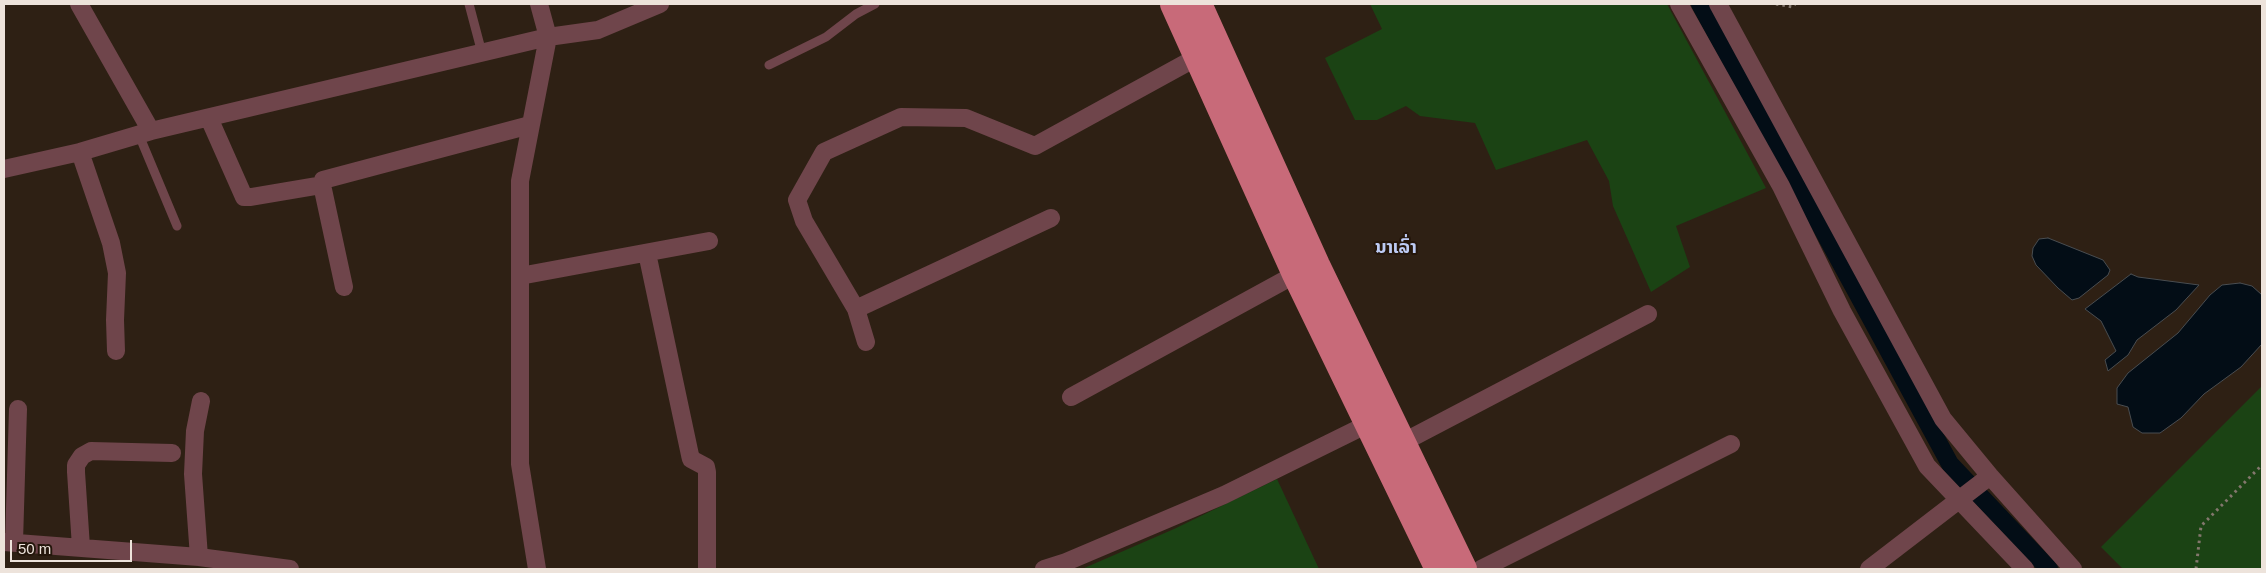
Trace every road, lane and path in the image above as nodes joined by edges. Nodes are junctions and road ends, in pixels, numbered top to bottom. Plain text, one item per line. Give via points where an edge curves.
1 (79, 4) edge
2 (469, 4) edge
3 (539, 4) edge
4 (660, 4) edge
5 (875, 4) edge
6 (1174, 4) edge
7 (1198, 4) edge
8 (1679, 4) edge
9 (1718, 4) edge
10 (1776, 4) edge
11 (1795, 4) edge
12 (548, 37) junction
13 (482, 53) junction
14 (1199, 56) junction
15 (770, 65) dead end
16 (209, 118) junction
17 (530, 125) junction
18 (145, 133) junction
19 (80, 152) junction
20 (4, 169) edge
21 (322, 185) junction
22 (1051, 218) dead end
23 (177, 226) dead end
24 (709, 241) dead end
25 (647, 253) junction
26 (1296, 274) junction
27 (520, 276) junction
28 (344, 287) dead end
29 (856, 309) junction
30 (1648, 314) dead end
31 (866, 342) dead end
32 (116, 351) dead end
33 (1071, 397) dead end
34 (201, 401) dead end
35 (18, 409) dead end
36 (1378, 419) junction
37 (1731, 444) dead end
38 (1393, 447) junction
39 (172, 453) dead end
40 (2262, 465) edge
41 (1987, 478) junction
42 (1962, 496) junction
43 (9, 542) edge
44 (81, 546) junction
45 (199, 557) junction
46 (252, 566) edge
47 (290, 569) edge
48 (537, 569) edge
49 (706, 569) edge
50 (1044, 569) edge
51 (1439, 569) edge
52 (1463, 569) edge
53 (1481, 569) edge
54 (1869, 569) edge
55 (2025, 569) edge
56 (2073, 569) edge
57 (2196, 569) edge

1 - 18 street
2 - 13 lane
3 - 12 street
4 - 12 street via 598,30
5 - 15 lane via 826,37
6 - 14 highway
7 - 36 highway via 1316,265
8 - 42 street via 1781,186 1842,311 1927,466
9 - 41 street via 1943,419
10 - 11 path via 1793,7
12 - 13 street
12 - 17 street
13 - 16 street
14 - 26 highway
14 - 29 street via 1035,146 966,118 901,117 824,152 797,200 804,221
16 - 18 street
16 - 21 street via 244,197
17 - 21 street via 328,177
17 - 27 street via 520,182
18 - 19 street
18 - 23 lane
19 - 20 street
19 - 32 street via 111,243 117,273
21 - 28 street
22 - 29 street
24 - 25 street
25 - 27 street
25 - 49 street via 691,459 706,466
26 - 33 street
26 - 36 highway
27 - 48 street via 520,464
29 - 31 street
30 - 38 street
34 - 45 street via 192,474
35 - 43 street
36 - 38 highway
36 - 50 street via 1224,495
37 - 53 street
38 - 51 highway
38 - 52 highway
39 - 44 street via 91,451 82,456 76,465
40 - 57 path via 2200,526
41 - 42 street
41 - 56 street
42 - 54 street
42 - 55 street
43 - 44 street
44 - 45 street
45 - 46 street
46 - 47 street

